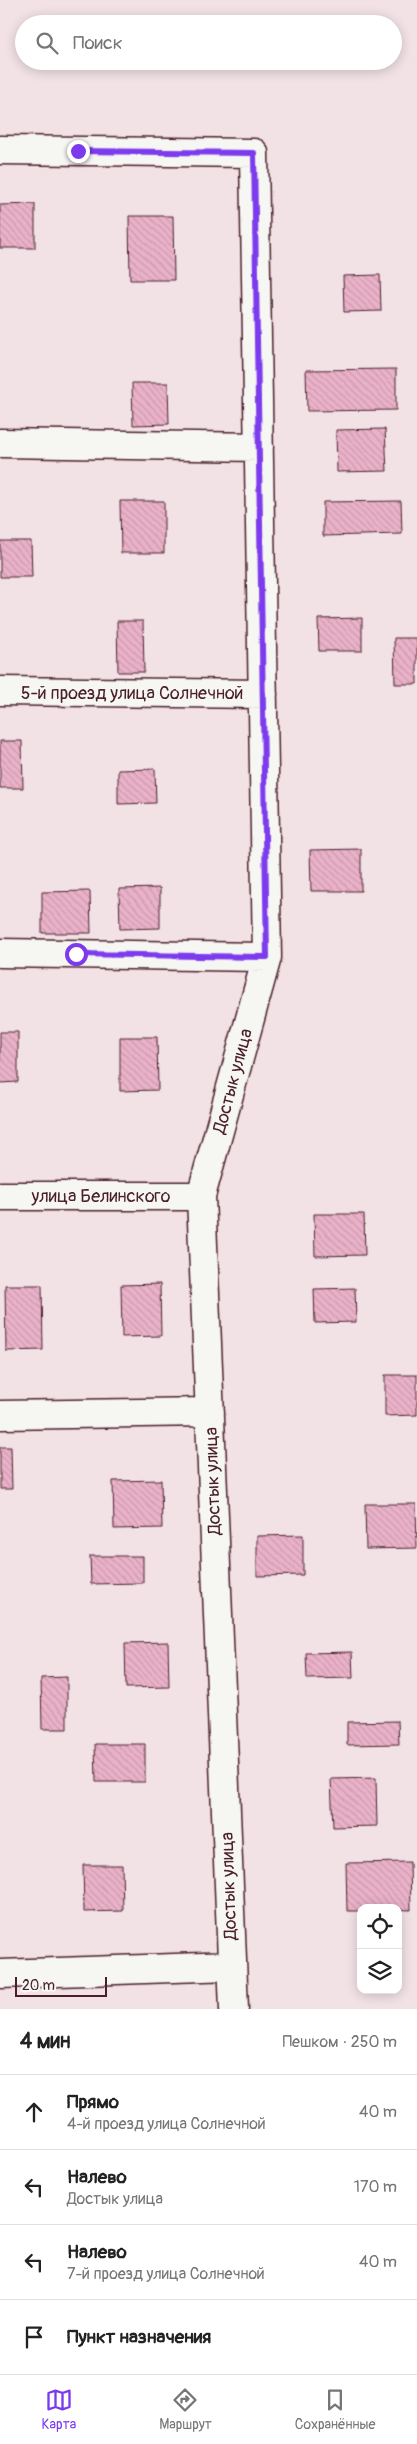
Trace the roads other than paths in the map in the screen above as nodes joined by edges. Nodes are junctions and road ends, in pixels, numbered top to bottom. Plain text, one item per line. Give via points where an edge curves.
1 (0, 150) edge
2 (0, 443) edge
3 (259, 447) junction
4 (0, 692) edge
5 (263, 694) junction
6 (0, 953) edge
7 (267, 957) junction
8 (0, 1196) edge
9 (201, 1196) junction
10 (210, 1412) junction
11 (0, 1415) edge
12 (232, 1966) junction
13 (0, 1974) edge
14 (234, 2009) edge

1 - 3 street, Достык улица via 254,153
2 - 3 street
3 - 5 street, Достык улица
4 - 5 street, 5-й проезд улица Солнечной
5 - 7 street, Достык улица
6 - 7 street
7 - 9 street, Достык улица
8 - 9 street, улица Белинского
9 - 10 street, Достык улица
10 - 11 street
10 - 12 street, Достык улица
12 - 13 street
12 - 14 street, Достык улица

